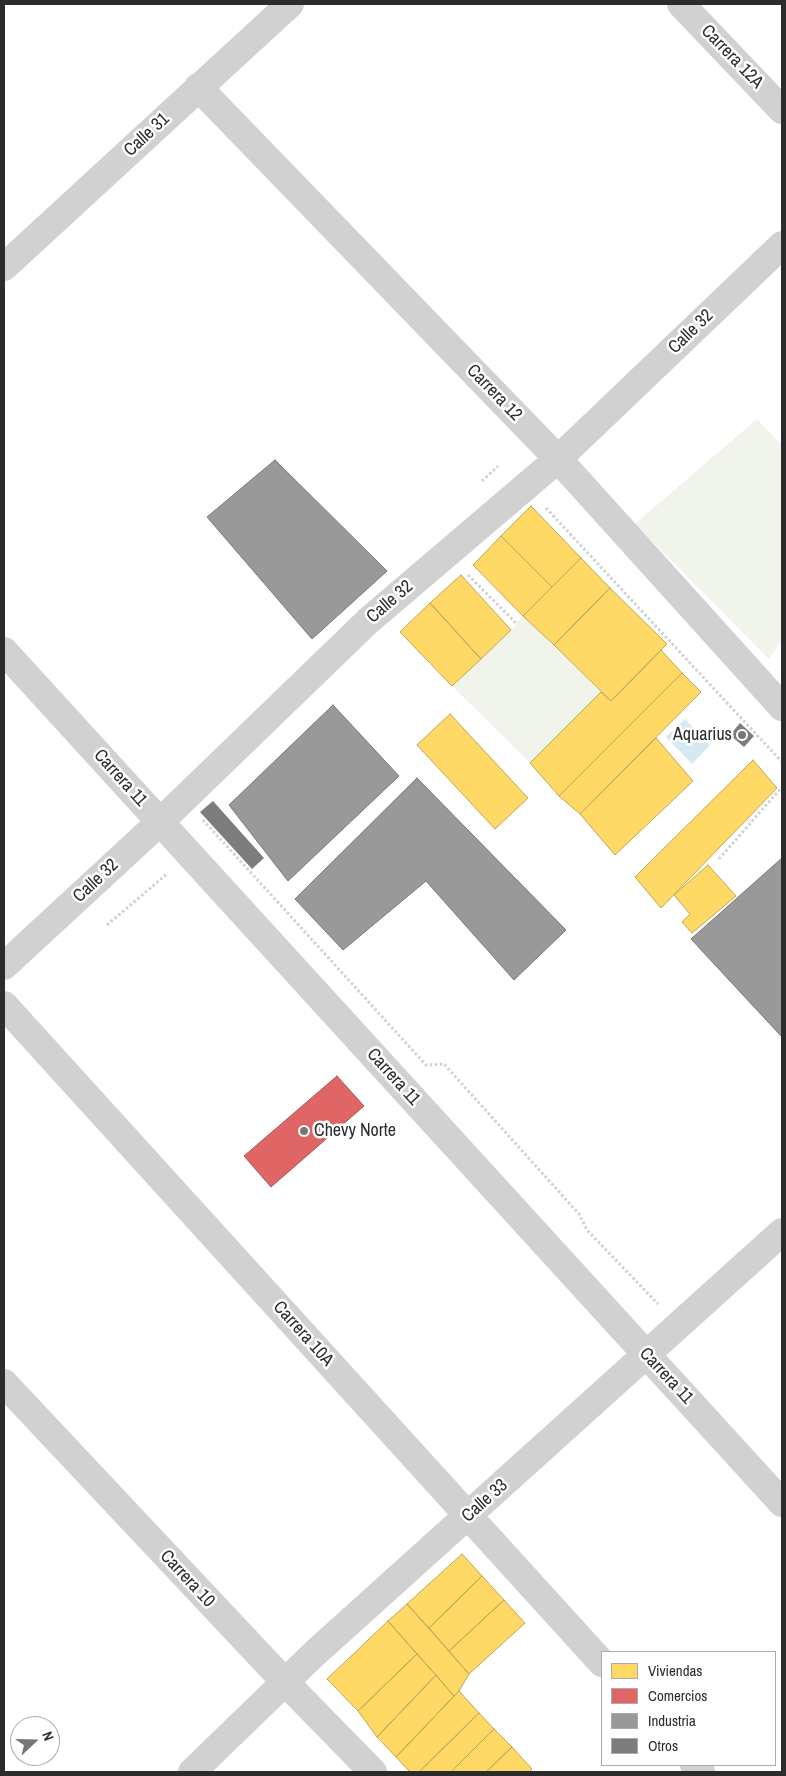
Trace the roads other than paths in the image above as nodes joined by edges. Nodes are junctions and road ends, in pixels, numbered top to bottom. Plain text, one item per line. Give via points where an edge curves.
1 (290, 4) edge
2 (681, 4) edge
3 (198, 87) junction
4 (782, 110) edge
5 (782, 245) edge
6 (4, 267) edge
7 (558, 459) junction
8 (4, 652) edge
9 (782, 707) edge
10 (160, 822) junction
11 (4, 966) edge
12 (4, 1004) edge
13 (782, 1232) edge
14 (647, 1355) junction
15 (4, 1383) edge
16 (782, 1503) edge
17 (469, 1516) junction
18 (601, 1662) edge
19 (284, 1682) junction
20 (192, 1772) edge
21 (373, 1772) edge

1 - 3 street, Calle 31
2 - 4 street, Carrera 12A
3 - 6 street, Calle 31
3 - 7 street, Carrera 12
5 - 7 street, Calle 32
7 - 9 street, Carrera 12
7 - 10 street, Calle 32 via 368,621
8 - 10 street, Carrera 11
10 - 11 street, Calle 32
10 - 14 street, Carrera 11
12 - 17 street, Carrera 10A
13 - 14 street, Calle 33
14 - 16 street, Carrera 11
14 - 17 street, Calle 33
15 - 19 street, Carrera 10
17 - 18 street, Carrera 10A
17 - 19 street, Calle 33
19 - 20 street, Calle 33
19 - 21 street, Carrera 10

